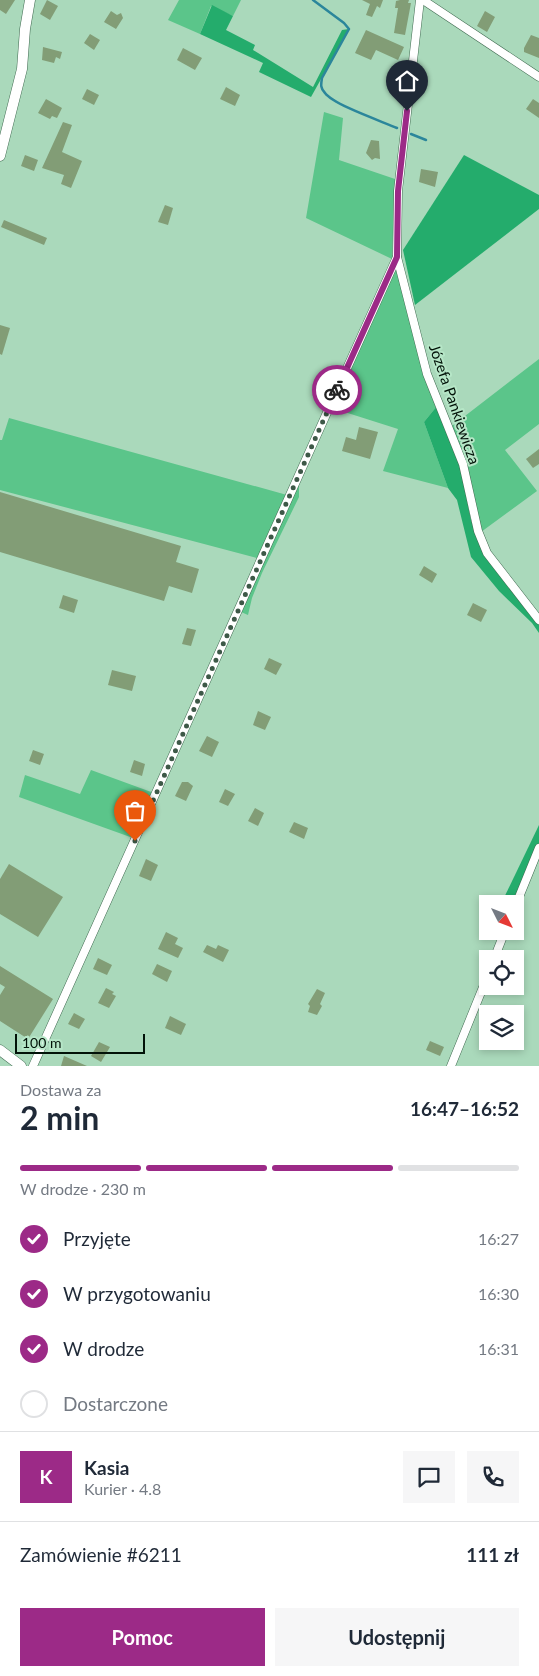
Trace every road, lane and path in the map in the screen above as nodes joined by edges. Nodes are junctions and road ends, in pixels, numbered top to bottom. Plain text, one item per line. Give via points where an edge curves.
1 (30, 0) edge
2 (422, 0) edge
3 (539, 77) edge
4 (0, 156) edge
5 (397, 257) junction
6 (538, 617) edge
7 (539, 848) edge
8 (520, 895) edge
9 (480, 995) edge
10 (0, 1050) edge
11 (21, 1066) edge
12 (33, 1066) edge
13 (451, 1066) edge

1 - 4 street via 22,69
2 - 3 street
2 - 5 street, Józefa Pankiewicza via 399,182
5 - 6 street, Józefa Pankiewicza via 427,374 463,464 478,531 487,553
5 - 12 street
7 - 8 street
9 - 13 street
10 - 11 street

